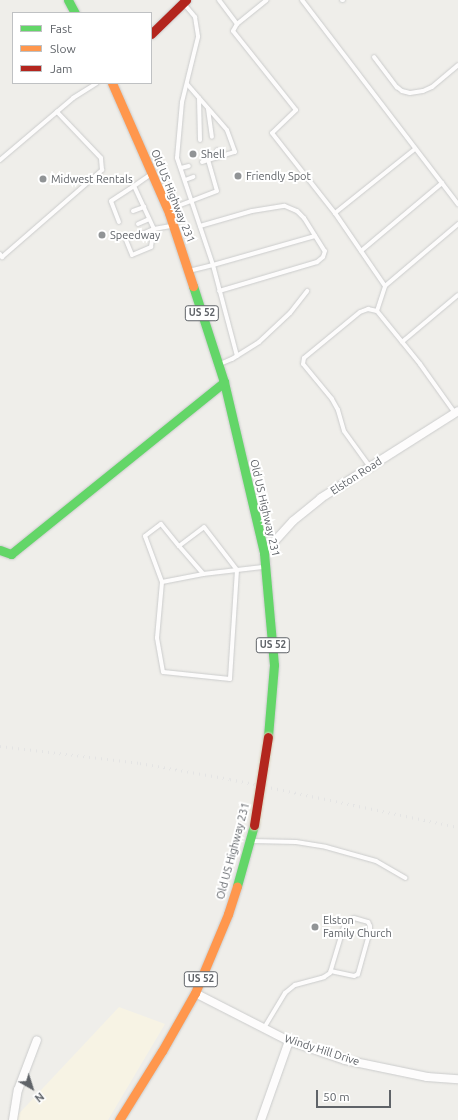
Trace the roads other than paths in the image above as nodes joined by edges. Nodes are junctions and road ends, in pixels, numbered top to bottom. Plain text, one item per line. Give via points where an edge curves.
1 (68, 0) edge
2 (219, 0) edge
3 (267, 0) edge
4 (302, 0) edge
5 (185, 1) edge
6 (74, 12) edge
7 (237, 24) junction
8 (152, 33) edge
9 (374, 57) dead end
10 (458, 65) edge
11 (95, 84) edge
12 (112, 84) edge
13 (187, 84) junction
14 (199, 98) junction
15 (208, 108) junction
16 (57, 112) junction
17 (212, 137) dead end
18 (200, 140) dead end
19 (415, 148) junction
20 (217, 150) dead end
21 (205, 153) dead end
22 (220, 156) junction
23 (0, 160) edge
24 (208, 160) junction
25 (202, 162) dead end
26 (189, 166) dead end
27 (180, 168) junction
28 (211, 172) junction
29 (206, 173) dead end
30 (152, 174) junction
31 (193, 177) dead end
32 (185, 180) junction
33 (442, 183) junction
34 (134, 186) junction
35 (192, 201) junction
36 (458, 204) edge
37 (144, 207) junction
38 (167, 210) junction
39 (133, 211) dead end
40 (335, 213) junction
41 (119, 218) dead end
42 (149, 219) junction
43 (138, 224) dead end
44 (458, 224) edge
45 (173, 225) junction
46 (200, 226) junction
47 (154, 229) junction
48 (142, 234) dead end
49 (315, 236) junction
50 (127, 240) dead end
51 (361, 251) junction
52 (0, 254) edge
53 (213, 265) junction
54 (189, 272) junction
55 (385, 286) junction
56 (219, 291) junction
57 (307, 291) dead end
58 (458, 295) edge
59 (376, 311) junction
60 (402, 342) junction
61 (237, 356) junction
62 (218, 364) junction
63 (224, 382) junction
64 (456, 412) edge
65 (370, 467) junction
66 (180, 546) junction
67 (0, 550) edge
68 (264, 552) junction
69 (266, 567) junction
70 (237, 570) junction
71 (203, 574) junction
72 (162, 582) junction
73 (250, 841) junction
74 (406, 878) dead end
75 (331, 971) junction
76 (195, 993) junction
77 (264, 1029) junction
78 (37, 1040) dead end
79 (289, 1041) junction
80 (458, 1079) edge
81 (13, 1120) edge
82 (119, 1120) edge
83 (261, 1120) edge

1 - 6 main road
2 - 7 lane
3 - 7 lane
4 - 19 lane
5 - 8 main road
5 - 13 lane via 198,26 198,37
7 - 40 lane via 233,31 296,110 272,133
9 - 10 lane via 397,87 410,93 432,87
11 - 16 lane
12 - 30 main road, Old US Highway 231 / US 52
13 - 14 lane
13 - 27 lane via 182,102 177,158
14 - 15 lane
14 - 18 lane
15 - 17 lane
15 - 22 lane via 227,130 235,152
16 - 23 lane
16 - 52 lane via 101,158 102,170 2,257
19 - 33 lane
19 - 40 lane
20 - 22 lane
21 - 24 lane
22 - 24 lane
24 - 25 lane
24 - 28 lane
26 - 27 lane
27 - 32 lane
28 - 29 lane
28 - 35 lane via 217,192
30 - 34 lane
30 - 38 main road, Old US Highway 231 / US 52
31 - 32 lane
32 - 35 lane
33 - 36 lane
33 - 51 lane
34 - 37 lane
34 - 41 lane via 111,201
35 - 38 lane
35 - 46 lane
37 - 39 lane
37 - 42 lane
38 - 45 main road, Old US Highway 231 / US 52
40 - 51 lane
42 - 43 lane
42 - 47 lane
44 - 55 lane
45 - 47 lane
45 - 54 main road, Old US Highway 231 / US 52
46 - 49 lane via 252,211 285,206 297,211
46 - 53 lane
47 - 48 lane
47 - 50 lane via 150,247 132,255
49 - 53 lane
49 - 56 lane via 325,251 317,262
51 - 55 lane
53 - 54 lane
53 - 56 lane
54 - 62 main road, Old US Highway 231 / US 52
55 - 59 lane
56 - 61 lane
57 - 61 lane via 278,325 259,342
58 - 60 lane
59 - 60 lane
59 - 65 lane via 368,309 360,312 304,358 303,364 332,399 344,431
60 - 64 lane
61 - 62 lane
62 - 63 main road, Old US Highway 231 / US 52
63 - 67 main road via 11,554
63 - 68 main road, Old US Highway 231 / US 52
64 - 65 street, Elston Road
65 - 68 street, Elston Road via 293,520
66 - 70 lane via 204,527
66 - 71 lane
66 - 72 lane via 161,524 145,536
68 - 69 main road, Old US Highway 231 / US 52
69 - 70 lane
69 - 73 main road, Old US Highway 231 / US 52, bridge via 274,665 268,737
70 - 71 lane
70 - 72 lane via 230,679 163,672 157,638
71 - 72 lane
73 - 74 lane via 296,842 326,847 376,861
73 - 76 main road, Old US Highway 231 / US 52 via 228,914
75 - 75 lane via 345,923 354,918 368,922 370,931 358,974 354,976
75 - 77 lane via 324,977 295,985 285,993
76 - 77 street, Windy Hill Drive
76 - 82 main road, Old US Highway 231 / US 52
77 - 79 street, Windy Hill Drive
78 - 81 street via 18,1090
79 - 80 street, Windy Hill Drive via 346,1060 427,1077
79 - 83 street

